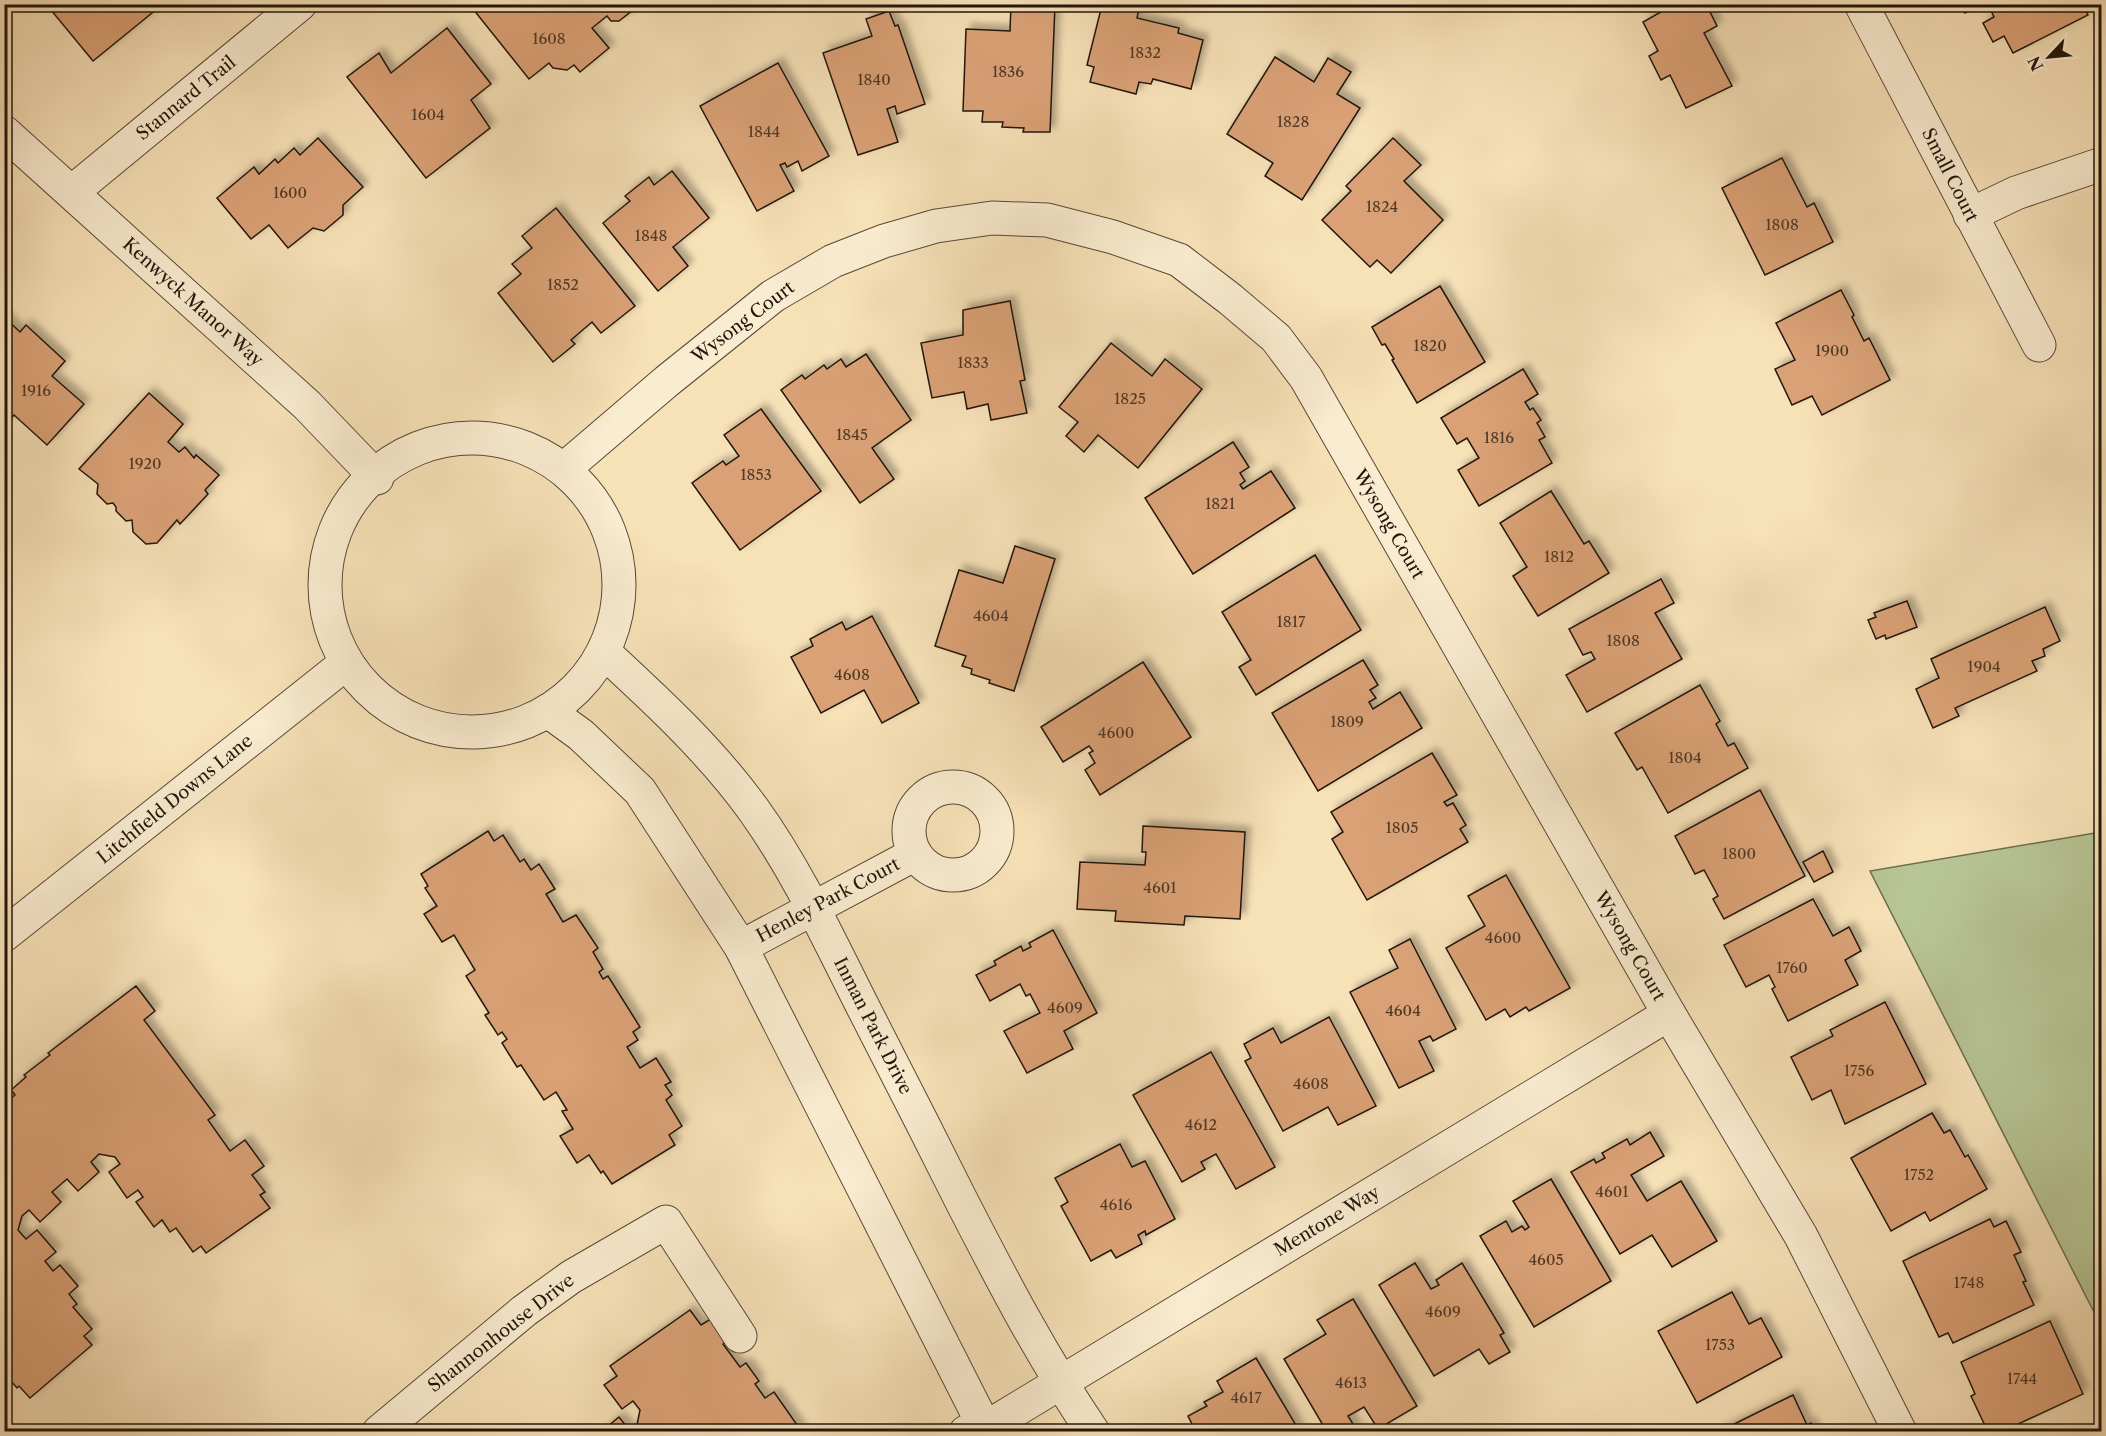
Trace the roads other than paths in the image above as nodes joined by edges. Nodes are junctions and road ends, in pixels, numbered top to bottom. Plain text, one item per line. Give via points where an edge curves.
1 (300, 4) edge
2 (1861, 4) edge
3 (4, 132) edge
4 (2102, 164) edge
5 (72, 192) junction
6 (1970, 215) junction
7 (2039, 345) dead end
8 (564, 470) junction
9 (376, 478) junction
10 (606, 654) junction
11 (345, 664) junction
12 (548, 711) junction
13 (915, 854) dead end
14 (813, 909) junction
15 (4, 935) edge
16 (741, 947) junction
17 (1669, 1014) junction
18 (740, 1336) dead end
19 (1060, 1383) junction
20 (379, 1431) edge
21 (980, 1431) edge
22 (1093, 1431) edge
23 (1900, 1431) edge

1 - 5 street, Stannard Trail
2 - 6 street, Small Court
3 - 5 street, Kenwyck Manor Way
4 - 6 street via 2016,193
5 - 9 street, Kenwyck Manor Way via 307,405
6 - 7 street, Small Court
8 - 9 street via 516,440 461,433 409,450
8 - 10 street via 597,509 610,541 622,592
8 - 17 street, Wysong Court via 773,296 833,261 884,241 936,226 992,218 1047,220 1179,260 1276,338 1306,378
9 - 11 street via 349,509 326,558 326,613
10 - 12 street
10 - 14 street, Inman Park Drive via 661,705 752,807
11 - 12 street via 381,706 434,731 498,733
11 - 15 street, Litchfield Downs Lane
12 - 16 street via 581,735 640,791
13 - 14 street, Henley Park Court
14 - 16 street, Henley Park Court
14 - 19 street, Inman Park Drive via 989,1254
16 - 21 street
17 - 19 street, Mentone Way
17 - 23 street, Wysong Court via 1801,1236
18 - 20 street, Shannonhouse Drive via 666,1222 571,1277 524,1311
19 - 21 street, Mentone Way
19 - 22 street, Inman Park Drive

